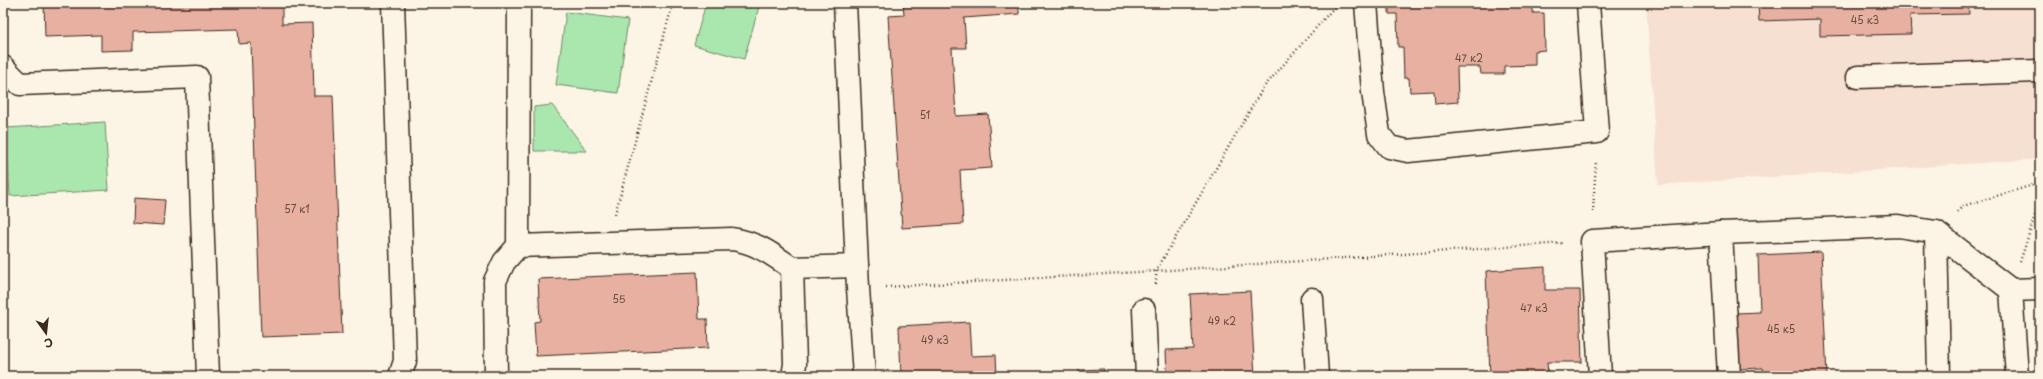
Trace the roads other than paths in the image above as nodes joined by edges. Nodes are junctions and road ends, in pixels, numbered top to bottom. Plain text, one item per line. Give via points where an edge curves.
1 (393, 3) edge
2 (519, 3) edge
3 (845, 3) edge
4 (1366, 3) edge
5 (1588, 3) edge
6 (3, 67) edge
7 (2040, 71) edge
8 (1858, 77) dead end
9 (1936, 232) junction
10 (1722, 233) junction
11 (518, 246) junction
12 (857, 266) junction
13 (792, 268) junction
14 (2040, 289) edge
15 (2011, 290) junction
16 (1312, 299) dead end
17 (1144, 310) road end
18 (208, 376) edge
19 (400, 376) edge
20 (496, 376) edge
21 (793, 376) edge
22 (864, 376) edge
23 (1147, 376) edge
24 (1317, 376) edge
25 (1600, 376) edge
26 (1728, 376) edge
27 (1939, 376) edge
28 (2017, 376) edge

1 - 19 lane via 405,361
2 - 11 lane
3 - 12 lane
4 - 5 lane via 1379,134 1389,147 1408,151 1598,132
6 - 18 lane via 20,84 197,77
7 - 8 lane
9 - 10 lane via 1898,226
9 - 15 lane
9 - 27 lane
10 - 25 lane via 1592,241
10 - 26 lane
11 - 13 lane via 732,239 748,241 764,248
11 - 20 lane via 504,262 495,281
12 - 13 lane
12 - 22 lane
13 - 21 lane via 795,364
14 - 15 lane
15 - 28 lane
16 - 24 lane
17 - 23 lane

